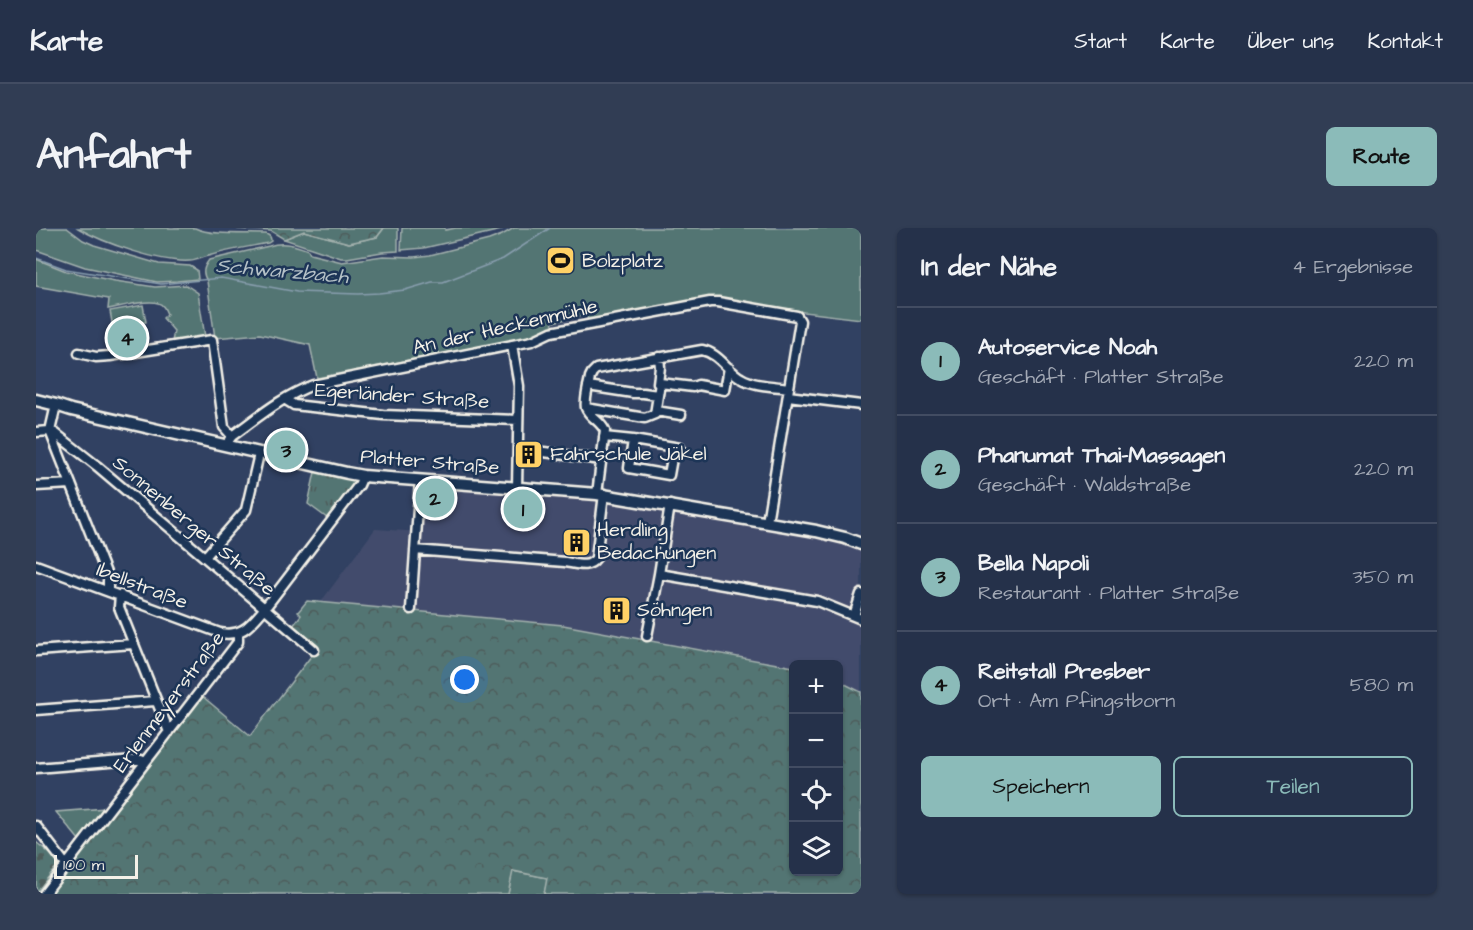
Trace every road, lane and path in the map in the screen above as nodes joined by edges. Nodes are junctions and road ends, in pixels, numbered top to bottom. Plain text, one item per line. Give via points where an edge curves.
1 (512, 345) junction
2 (79, 353) dead end
3 (659, 357) junction
4 (729, 368) junction
5 (660, 383) junction
6 (588, 386) junction
7 (788, 392) junction
8 (658, 395) junction
9 (36, 400) edge
10 (285, 400) junction
11 (57, 405) junction
12 (861, 405) edge
13 (586, 408) junction
14 (656, 411) junction
15 (681, 415) dead end
16 (518, 420) junction
17 (50, 430) junction
18 (36, 432) edge
19 (604, 437) junction
20 (633, 440) junction
21 (230, 441) junction
22 (544, 452) dead end
23 (259, 454) junction
24 (601, 460) junction
25 (363, 476) junction
26 (420, 480) junction
27 (71, 483) junction
28 (36, 486) edge
29 (518, 487) junction
30 (600, 494) junction
31 (670, 505) junction
32 (767, 522) junction
33 (861, 544) edge
34 (415, 550) junction
35 (205, 557) junction
36 (36, 565) edge
37 (659, 574) junction
38 (108, 591) junction
39 (861, 594) edge
40 (120, 595) junction
41 (265, 608) junction
42 (411, 609) dead end
43 (858, 617) edge
44 (238, 633) junction
45 (647, 636) dead end
46 (133, 644) junction
47 (314, 650) dead end
48 (36, 651) edge
49 (155, 700) junction
50 (36, 710) edge
51 (169, 732) junction
52 (145, 763) junction
53 (36, 768) edge
54 (36, 826) edge
55 (66, 865) junction
56 (44, 894) edge

1 - 7 street, An der Heckenmühle via 551,332 718,302 799,318
1 - 10 street, An der Heckenmühle via 312,385
1 - 16 street via 518,380
2 - 21 street via 106,357 212,340 224,425
3 - 4 street via 702,350
3 - 5 street
3 - 6 street via 599,368 592,373
4 - 5 street via 725,390
4 - 7 street via 742,379
5 - 8 street
6 - 8 street
6 - 13 street
7 - 12 street
7 - 32 street
8 - 14 street
9 - 11 main road, Platter Straße
10 - 16 street, Egerländer Straße via 294,405 368,414
10 - 21 street, An der Heckenmühle
11 - 17 street
11 - 21 main road, Platter Straße
13 - 14 street via 645,418
13 - 19 street via 603,425
14 - 15 street
16 - 29 street
17 - 18 street
17 - 27 street
17 - 35 street, Sonnenberger Straße
19 - 20 street
19 - 24 street
20 - 20 street via 677,448 669,475 629,468
21 - 23 main road, Platter Straße
22 - 24 street
23 - 25 main road, Platter Straße
23 - 35 street via 246,510
24 - 30 street
25 - 26 main road, Platter Straße
25 - 41 street, Erlenmeyerstraße
26 - 29 main road, Platter Straße
26 - 34 street
27 - 28 street
27 - 38 street via 108,578
29 - 30 main road, Platter Straße
30 - 31 main road, Platter Straße
30 - 34 street via 596,558 587,566
31 - 32 main road, Platter Straße
31 - 37 street
32 - 33 main road, Platter Straße via 824,532
34 - 42 street
35 - 41 street, Sonnenberger Straße
36 - 38 street, Ibellstraße
37 - 43 street via 817,600
37 - 45 street
38 - 40 street, Ibellstraße
39 - 43 street
40 - 44 street, Ibellstraße via 219,633
40 - 46 street via 119,607
41 - 44 street, Erlenmeyerstraße
41 - 47 street, Sonnenberger Straße
44 - 51 street, Erlenmeyerstraße via 238,642
46 - 48 street
46 - 49 street
49 - 50 street
49 - 51 street
51 - 52 street, Erlenmeyerstraße
52 - 53 street via 134,760
52 - 55 street, Erlenmeyerstraße
54 - 55 street
55 - 56 street, Erlenmeyerstraße

